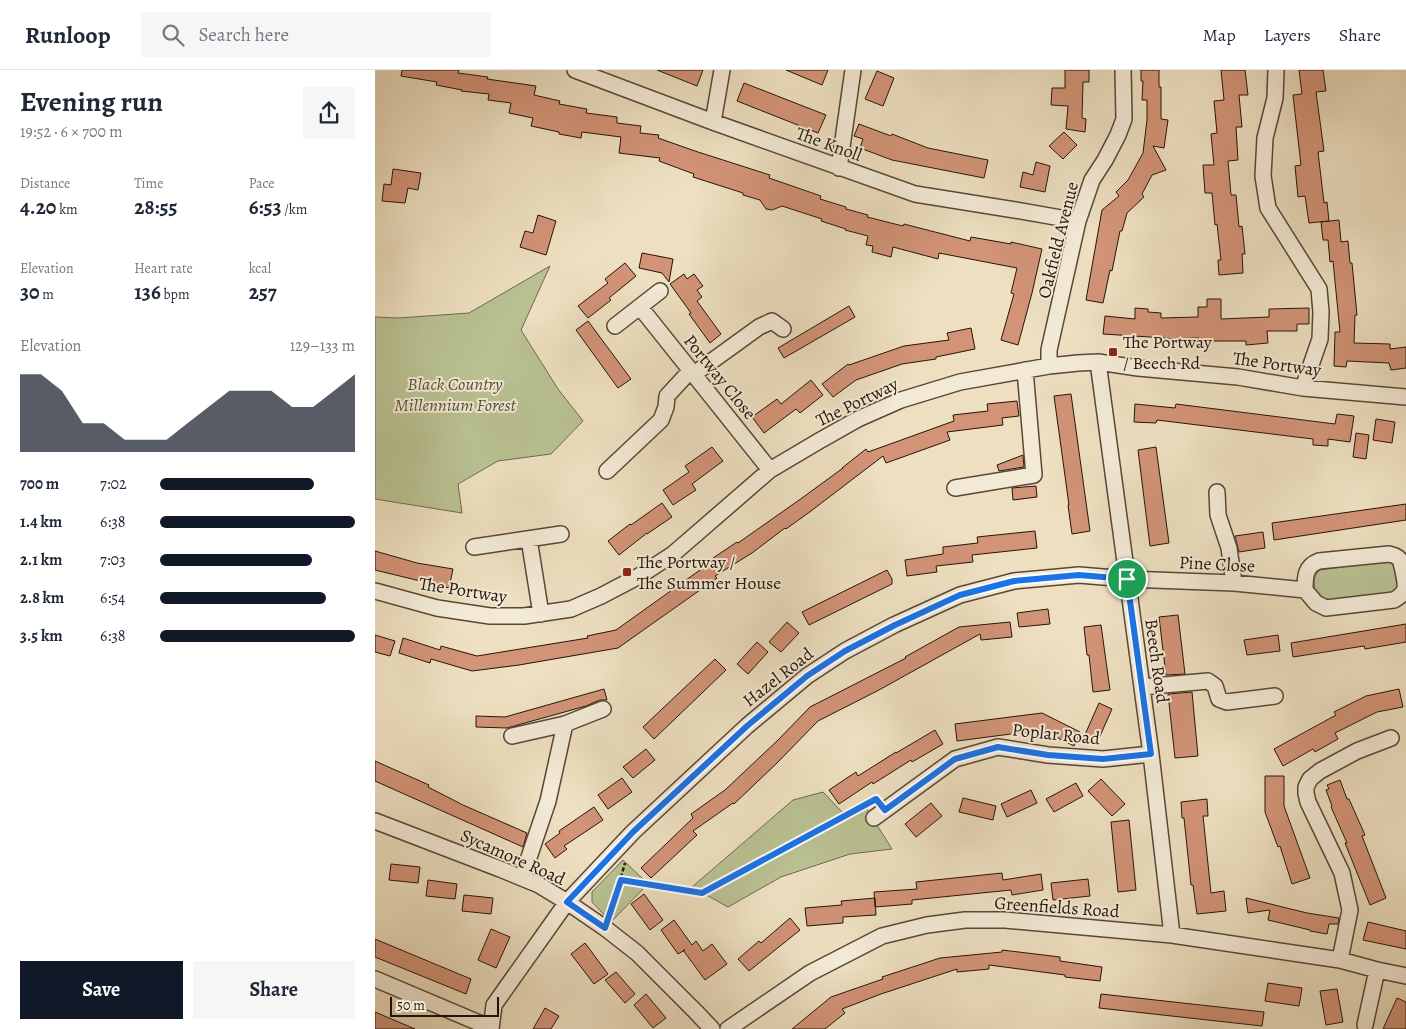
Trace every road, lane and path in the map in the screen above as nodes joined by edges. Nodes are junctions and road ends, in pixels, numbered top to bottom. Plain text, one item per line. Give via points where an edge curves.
1 (575, 70) edge
2 (722, 70) edge
3 (853, 70) edge
4 (1123, 70) edge
5 (1276, 70) edge
6 (713, 122) junction
7 (839, 168) junction
8 (1078, 222) junction
9 (661, 291) dead end
10 (640, 307) junction
11 (615, 326) dead end
12 (783, 329) dead end
13 (1098, 362) junction
14 (1049, 366) junction
15 (1025, 370) junction
16 (692, 372) junction
17 (1303, 388) junction
18 (1406, 396) edge
19 (771, 470) junction
20 (607, 471) dead end
21 (955, 488) dead end
22 (1217, 492) dead end
23 (561, 534) dead end
24 (529, 538) junction
25 (474, 547) dead end
26 (1127, 579) junction
27 (1234, 583) junction
28 (1305, 590) junction
29 (375, 591) edge
30 (541, 614) junction
31 (1142, 687) junction
32 (1275, 696) dead end
33 (603, 709) dead end
34 (565, 724) junction
35 (512, 736) dead end
36 (1391, 738) dead end
37 (1151, 754) junction
38 (878, 809) joint
39 (375, 821) edge
40 (627, 856) dead end
41 (522, 878) junction
42 (621, 880) junction
43 (567, 902) junction
44 (605, 928) junction
45 (1172, 935) junction
46 (1340, 960) junction
47 (1377, 970) junction
48 (1406, 976) edge
49 (375, 979) edge
50 (1365, 1026) dead end
51 (491, 1029) edge
52 (712, 1029) edge
53 (729, 1029) edge

1 - 6 street, The Knoll
2 - 6 street
3 - 7 street
4 - 8 street, Oakfield Avenue via 1124,118 1092,180
5 - 17 street via 1275,98 1265,138 1263,176 1269,208 1319,289 1321,312 1320,339
6 - 7 street, The Knoll
7 - 8 street, The Knoll via 915,194
8 - 14 street, Oakfield Avenue via 1049,350
9 - 10 street
10 - 11 street
10 - 16 street, Portway Close
12 - 16 street via 772,321 759,327
13 - 14 street, The Portway
13 - 17 street, The Portway via 1238,376
13 - 26 street, Beech Road
14 - 15 street, The Portway
15 - 19 street, The Portway via 960,382 901,400 858,419
15 - 21 street via 1034,475
16 - 19 street, Portway Close
16 - 20 street via 667,396 661,420
17 - 18 street, The Portway
19 - 30 street, The Portway via 673,554 641,576 571,609
22 - 27 street via 1218,515 1229,548
23 - 24 street
24 - 25 street
24 - 30 street
26 - 27 street, Pine Close
26 - 31 street, Beech Road
26 - 43 street, Hazel Road via 1079,575 1014,581 960,595 845,651 807,676 747,726 633,832
27 - 28 street, Pine Close
28 - 28 street via 1316,603 1326,608 1394,600 1405,589 1399,559 1389,554 1319,561 1305,575
29 - 30 street, The Portway via 437,608 490,616
31 - 32 street via 1208,681 1215,686 1219,699 1227,702
31 - 37 street, Beech Road
33 - 34 street
34 - 35 street
34 - 41 street via 548,801
36 - 46 street via 1357,751 1320,771 1310,779 1307,787 1308,802 1342,873 1350,910
37 - 38 street, Poplar Road via 1103,759 998,747 955,759
37 - 45 street, Beech Road
38 - 42 path via 702,893
39 - 41 street, Sycamore Road
40 - 42 path
41 - 43 street, Sycamore Road
42 - 44 path
43 - 44 street, Sycamore Road
43 - 51 street, Hazel Road via 494,1005
44 - 52 street, Sycamore Road via 637,953
45 - 46 street, Greenfields Road
45 - 53 street, Greenfields Road via 1005,920 927,924 883,936 810,973
46 - 47 street, Greenfields Road
47 - 48 street, Greenfields Road
47 - 50 street
49 - 51 street

